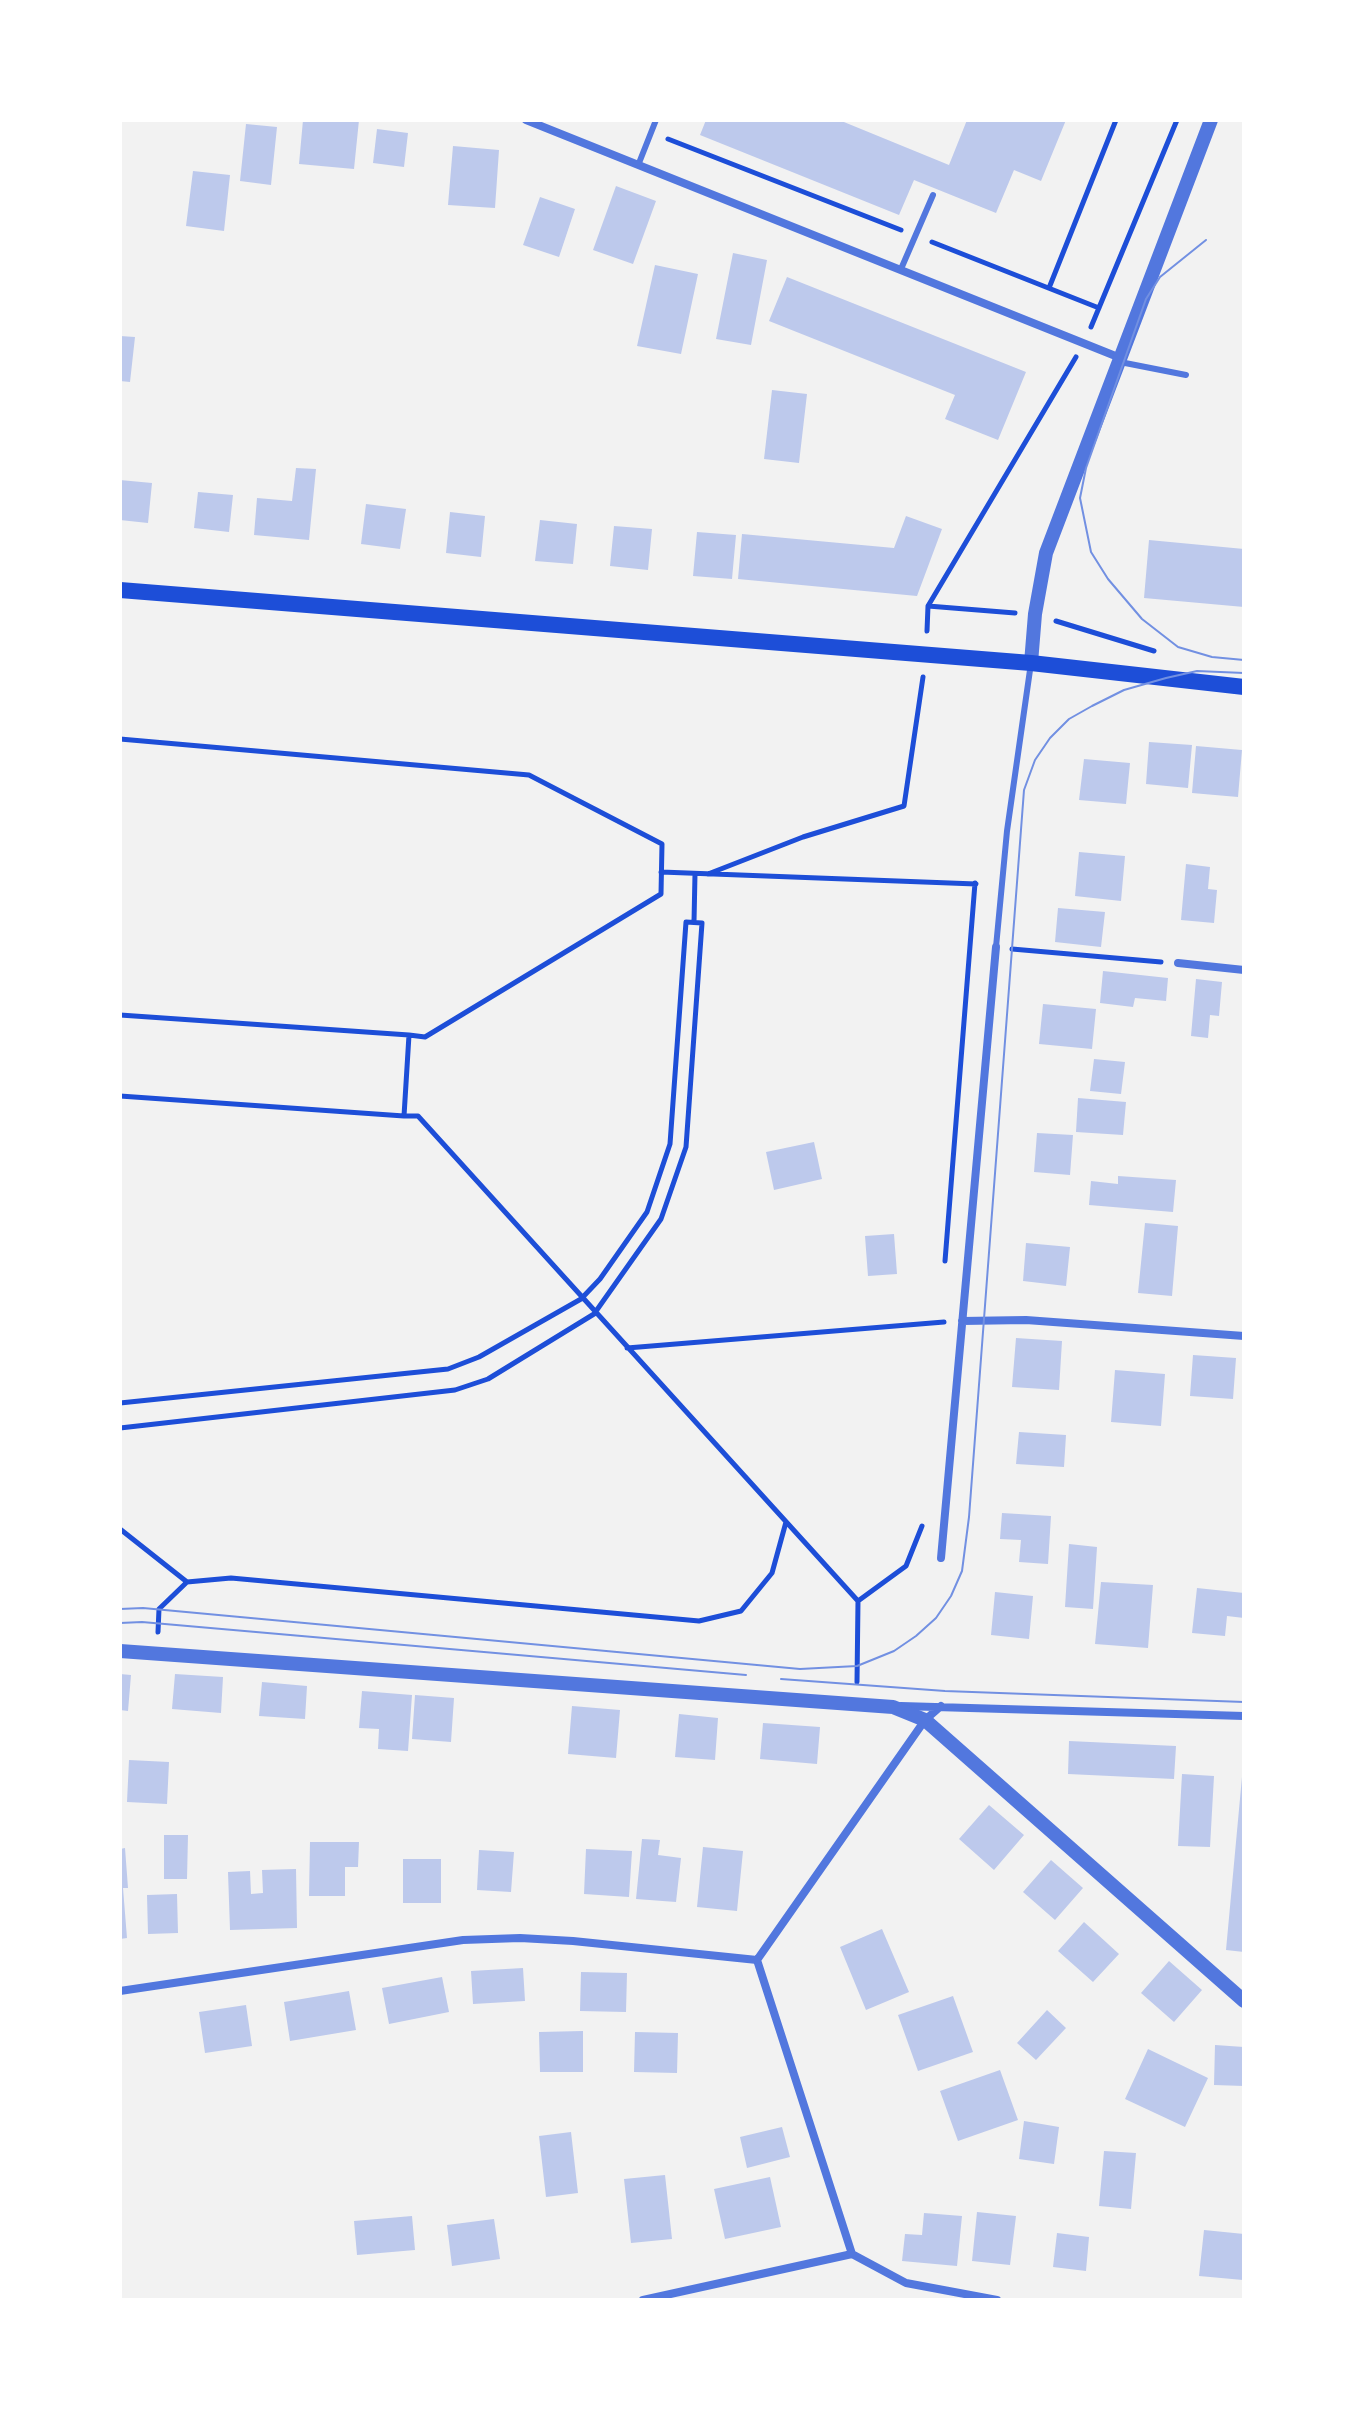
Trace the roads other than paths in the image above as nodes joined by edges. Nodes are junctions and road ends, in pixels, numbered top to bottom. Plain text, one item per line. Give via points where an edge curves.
1 (526, 120) edge
2 (656, 120) edge
3 (1211, 120) edge
4 (639, 163) junction
5 (933, 195) dead end
6 (901, 269) junction
7 (1117, 359) junction
8 (1186, 375) dead end
9 (120, 590) edge
10 (1031, 663) junction
11 (1244, 687) edge
12 (996, 947) joint
13 (1178, 963) road end
14 (1244, 970) edge
15 (962, 1321) junction
16 (1244, 1336) edge
17 (941, 1558) dead end
18 (120, 1651) edge
19 (941, 1706) junction
20 (893, 1707) junction
21 (1244, 1716) edge
22 (925, 1720) junction
23 (757, 1960) junction
24 (120, 1991) edge
25 (1244, 2001) edge
26 (852, 2254) junction
27 (643, 2300) edge
28 (997, 2300) edge

1 - 4 street
2 - 4 lane
3 - 7 street
4 - 6 street
5 - 6 lane
6 - 7 street
7 - 8 lane
7 - 10 street via 1046,553
9 - 10 main road
10 - 11 main road
10 - 12 lane
12 - 15 street
13 - 14 street
15 - 16 street via 1026,1320
15 - 17 street
18 - 20 street
19 - 20 street
19 - 21 street
19 - 22 street
20 - 22 street
22 - 23 street
22 - 25 street
23 - 24 street via 573,1941 492,1939
23 - 26 street
26 - 27 street
26 - 28 street via 906,2283

